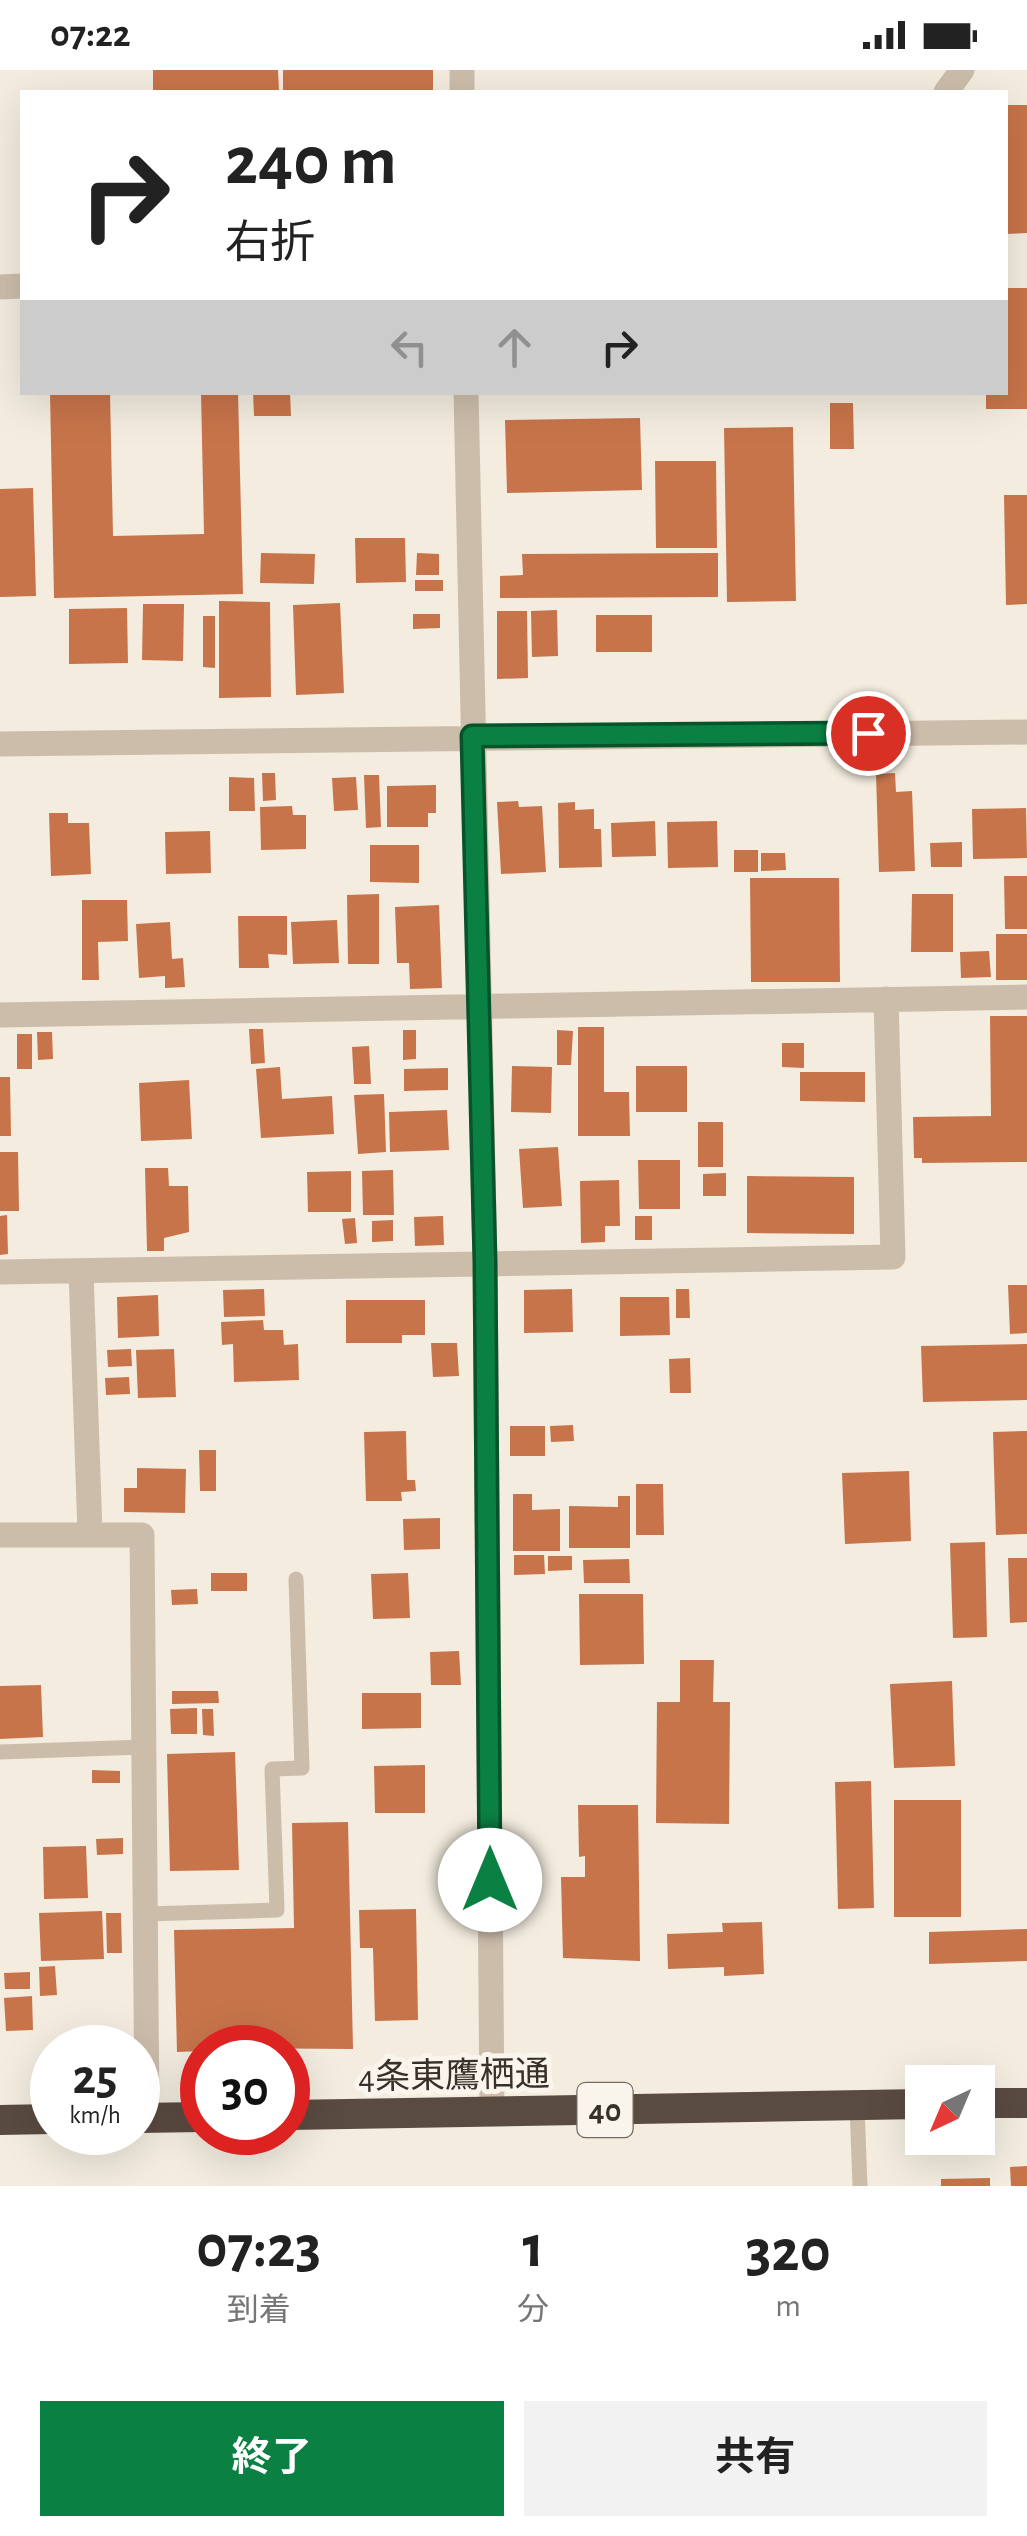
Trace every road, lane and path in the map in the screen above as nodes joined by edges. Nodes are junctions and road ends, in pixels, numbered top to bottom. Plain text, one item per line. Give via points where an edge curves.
1 (466, 395) edge
2 (1027, 732) edge
3 (472, 736) junction
4 (0, 744) edge
5 (1027, 996) edge
6 (886, 999) junction
7 (476, 1005) junction
8 (0, 1014) edge
9 (485, 1262) junction
10 (81, 1271) junction
11 (0, 1272) edge
12 (90, 1534) junction
13 (0, 1535) edge
14 (296, 1580) dead end
15 (144, 1747) junction
16 (0, 1752) edge
17 (145, 1914) junction
18 (143, 2025) edge
19 (1027, 2102) edge
20 (995, 2103) edge
21 (905, 2105) edge
22 (857, 2106) junction
23 (492, 2112) junction
24 (310, 2115) edge
25 (30, 2119) edge
26 (0, 2120) edge
27 (860, 2186) edge

1 - 3 street
2 - 3 street
3 - 4 street
3 - 7 street
5 - 6 street
6 - 7 street
6 - 9 street via 893,1257
7 - 8 street
7 - 9 street
9 - 10 street
9 - 23 street
10 - 11 street
10 - 12 street
12 - 13 street
12 - 15 street via 142,1536
14 - 17 lane via 302,1768 272,1769 277,1910
15 - 16 lane
15 - 17 street
17 - 18 street
19 - 20 highway
21 - 22 highway, 4条東鷹栖通 / 40
22 - 23 highway, 4条東鷹栖通 / 40
22 - 27 lane
23 - 24 highway, 4条東鷹栖通 / 40
25 - 26 highway

